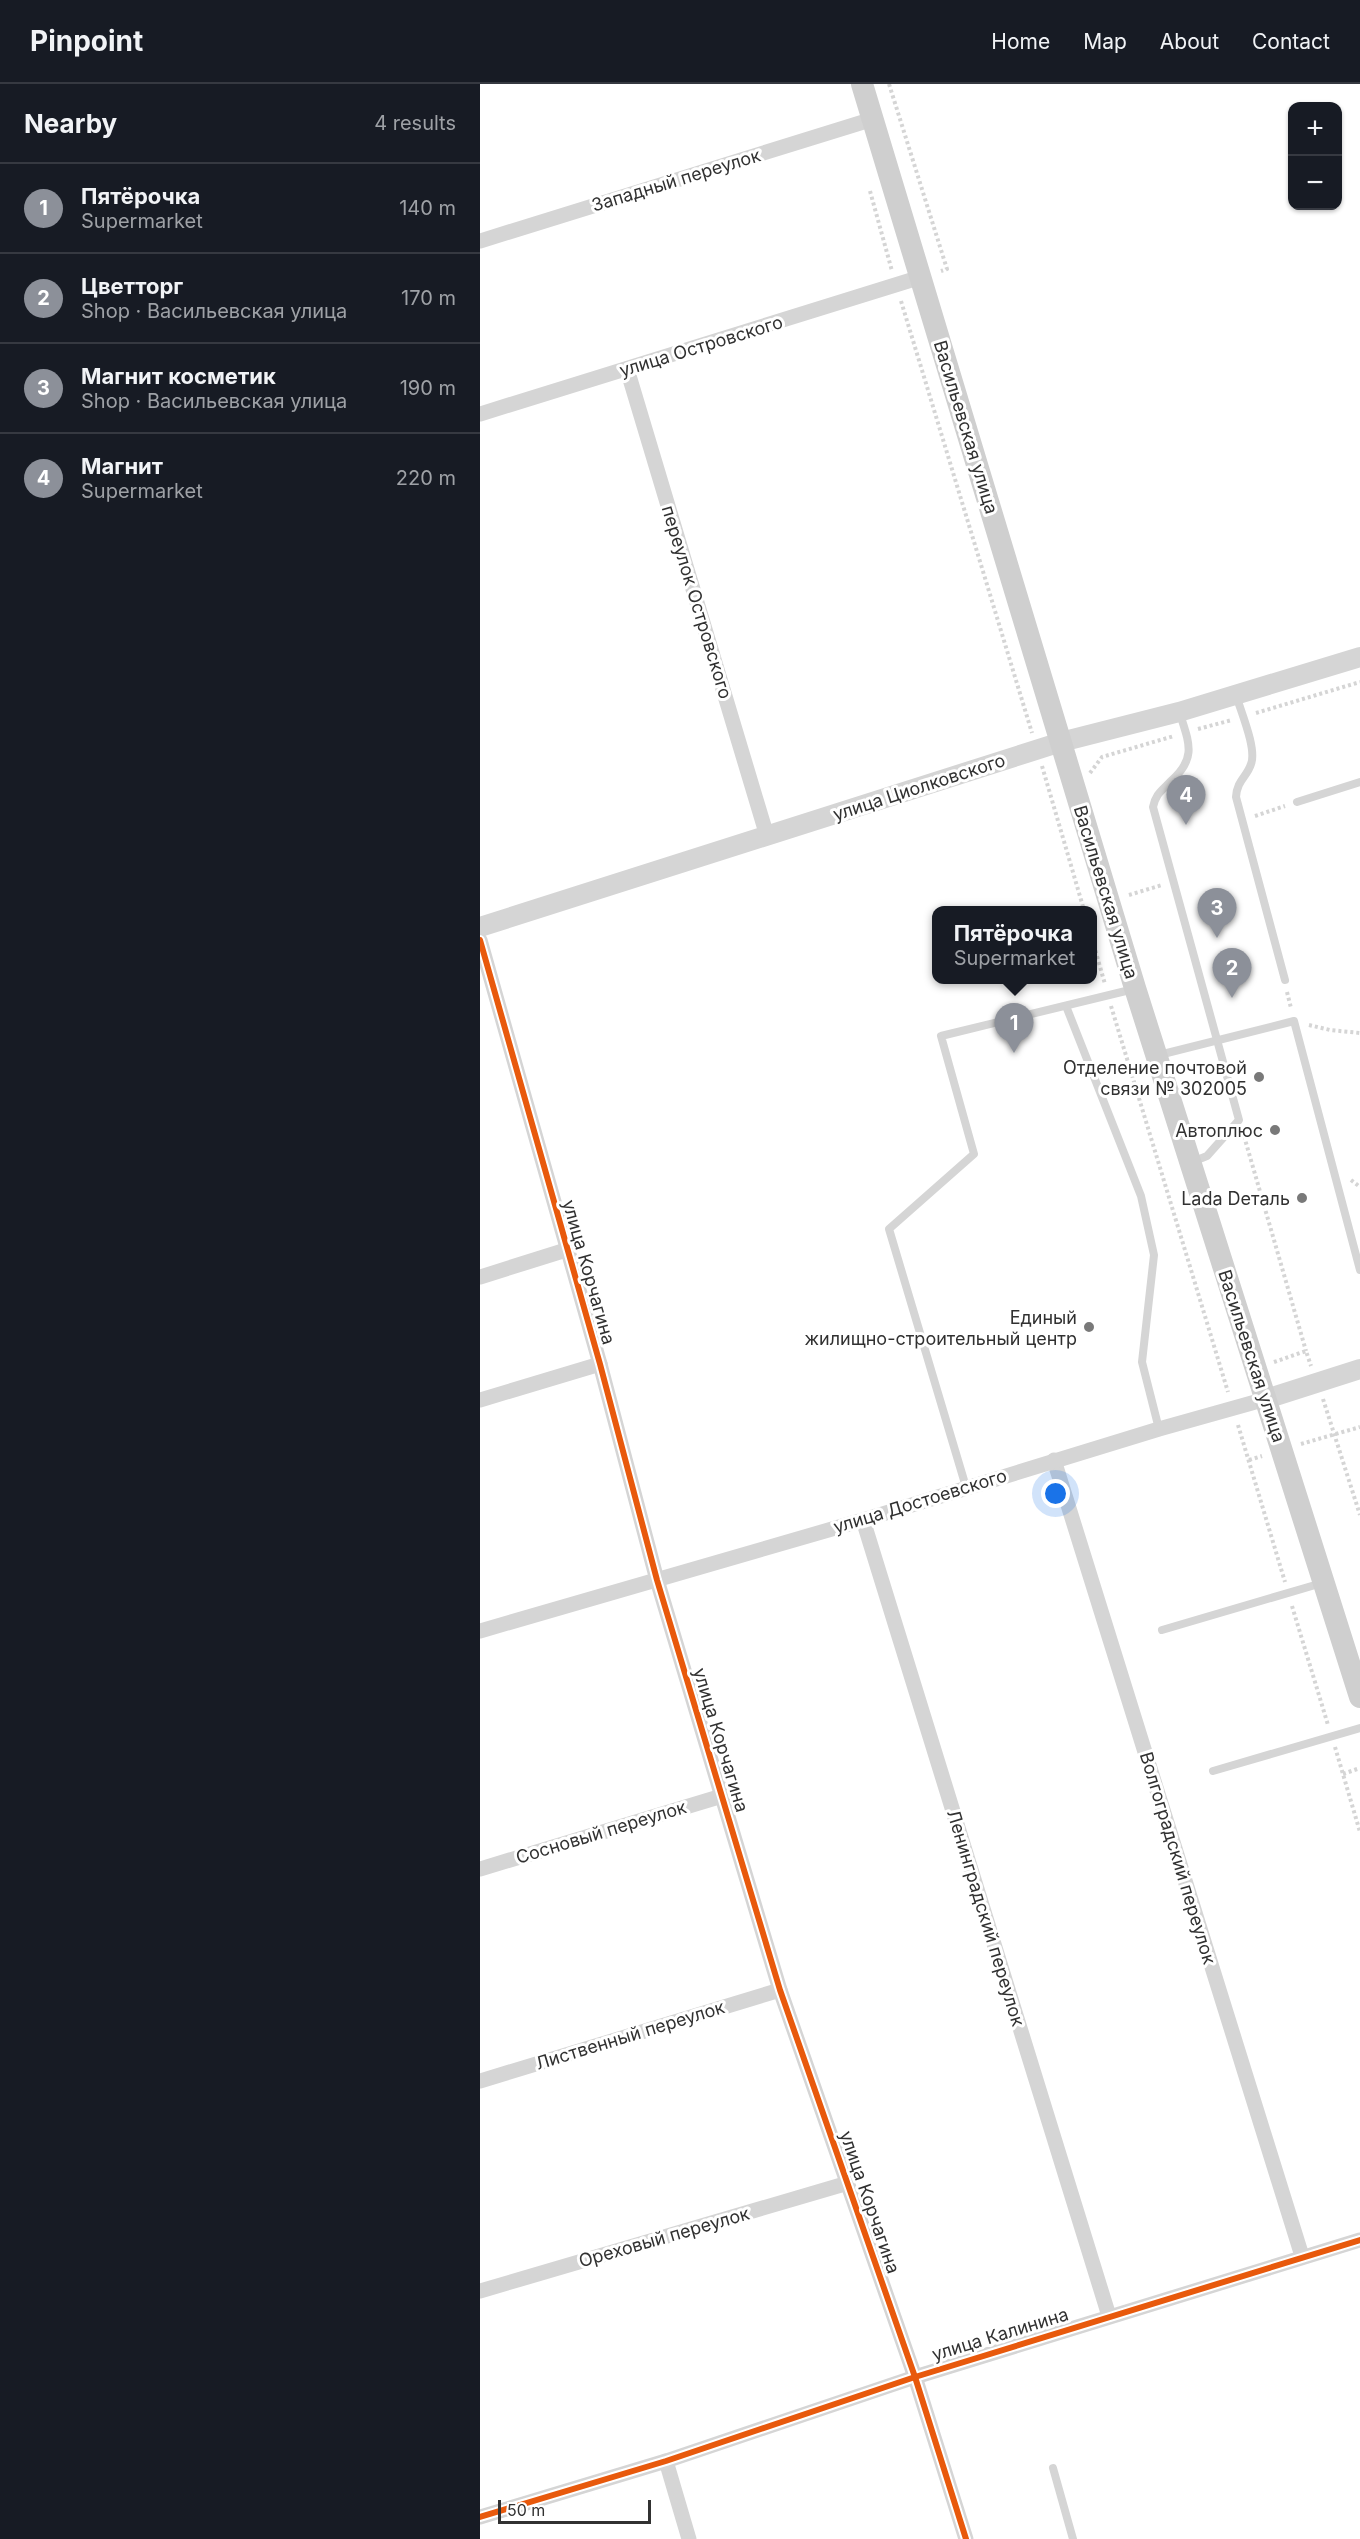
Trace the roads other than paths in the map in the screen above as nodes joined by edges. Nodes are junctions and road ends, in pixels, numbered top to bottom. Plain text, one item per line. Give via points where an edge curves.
1 (862, 84) edge
2 (873, 119) junction
3 (480, 241) edge
4 (921, 277) junction
5 (627, 369) junction
6 (480, 414) edge
7 (1360, 657) edge
8 (1236, 696) junction
9 (1179, 712) junction
10 (1061, 742) junction
11 (1360, 782) edge
12 (1297, 802) road end
13 (767, 836) junction
14 (480, 927) edge
15 (480, 940) edge
16 (1285, 980) road end
17 (1135, 988) junction
18 (1066, 1006) junction
19 (1219, 1040) junction
20 (1156, 1056) junction
21 (1191, 1163) junction
22 (566, 1250) junction
23 (1360, 1270) edge
24 (480, 1278) edge
25 (600, 1364) junction
26 (1360, 1369) edge
27 (1266, 1399) junction
28 (480, 1400) edge
29 (1159, 1429) junction
30 (1054, 1460) junction
31 (966, 1487) junction
32 (863, 1520) junction
33 (657, 1580) junction
34 (1324, 1582) junction
35 (1162, 1630) dead end
36 (480, 1631) edge
37 (1360, 1697) edge
38 (1360, 1728) edge
39 (1213, 1772) dead end
40 (722, 1796) junction
41 (480, 1869) edge
42 (780, 1990) junction
43 (480, 2081) edge
44 (848, 2182) junction
45 (1360, 2240) edge
46 (1302, 2256) junction
47 (480, 2291) edge
48 (1109, 2316) junction
49 (915, 2377) junction
50 (666, 2461) junction
51 (1053, 2468) dead end
52 (480, 2517) edge
53 (689, 2539) edge
54 (966, 2539) edge
55 (1072, 2539) edge

1 - 2 main road, Васильевская улица
2 - 3 street, Западный переулок
2 - 4 main road, Васильевская улица
4 - 5 street, улица Островского
4 - 10 main road, Васильевская улица
5 - 6 street, улица Островского
5 - 13 street, переулок Островского
7 - 8 street, улица Циолковского
8 - 9 street, улица Циолковского
8 - 16 lane via 1253,755 1236,797
9 - 10 street, улица Циолковского
9 - 19 lane via 1190,748 1186,765 1156,794 1153,807
10 - 13 street, улица Циолковского
10 - 17 main road, Васильевская улица
11 - 12 lane
13 - 14 street, улица Циолковского
15 - 22 street, улица Корчагина
17 - 18 lane
17 - 20 main road, Васильевская улица
18 - 29 lane via 1142,1196 1154,1255 1142,1362
18 - 31 lane via 941,1036 974,1154 890,1229
19 - 20 lane
19 - 21 lane via 1239,1120 1207,1156
19 - 23 lane via 1294,1021
20 - 21 main road, Васильевская улица
21 - 27 main road, Васильевская улица
22 - 24 street
22 - 25 street, улица Корчагина
25 - 28 street
25 - 33 street, улица Корчагина
26 - 27 street, улица Достоевского
27 - 29 street, улица Достоевского
27 - 34 main road, Васильевская улица
29 - 30 street, улица Достоевского
30 - 31 street, улица Достоевского
30 - 46 street, Волгоградский переулок
31 - 32 street, улица Достоевского
32 - 33 street, улица Достоевского
32 - 48 street, Ленинградский переулок
33 - 36 street, улица Достоевского
33 - 40 street, улица Корчагина
34 - 35 lane
34 - 37 main road, Васильевская улица
38 - 39 lane
40 - 41 street, Сосновый переулок
40 - 42 street, улица Корчагина
42 - 43 street, Лиственный переулок
42 - 44 street, улица Корчагина
44 - 47 street, Ореховый переулок
44 - 49 street, улица Корчагина
45 - 46 street, улица Калинина
46 - 48 street, улица Калинина
48 - 49 street, улица Калинина
49 - 50 street, улица Калинина
49 - 54 street, улица Корчагина
50 - 52 street, улица Калинина
50 - 53 street
51 - 55 lane

